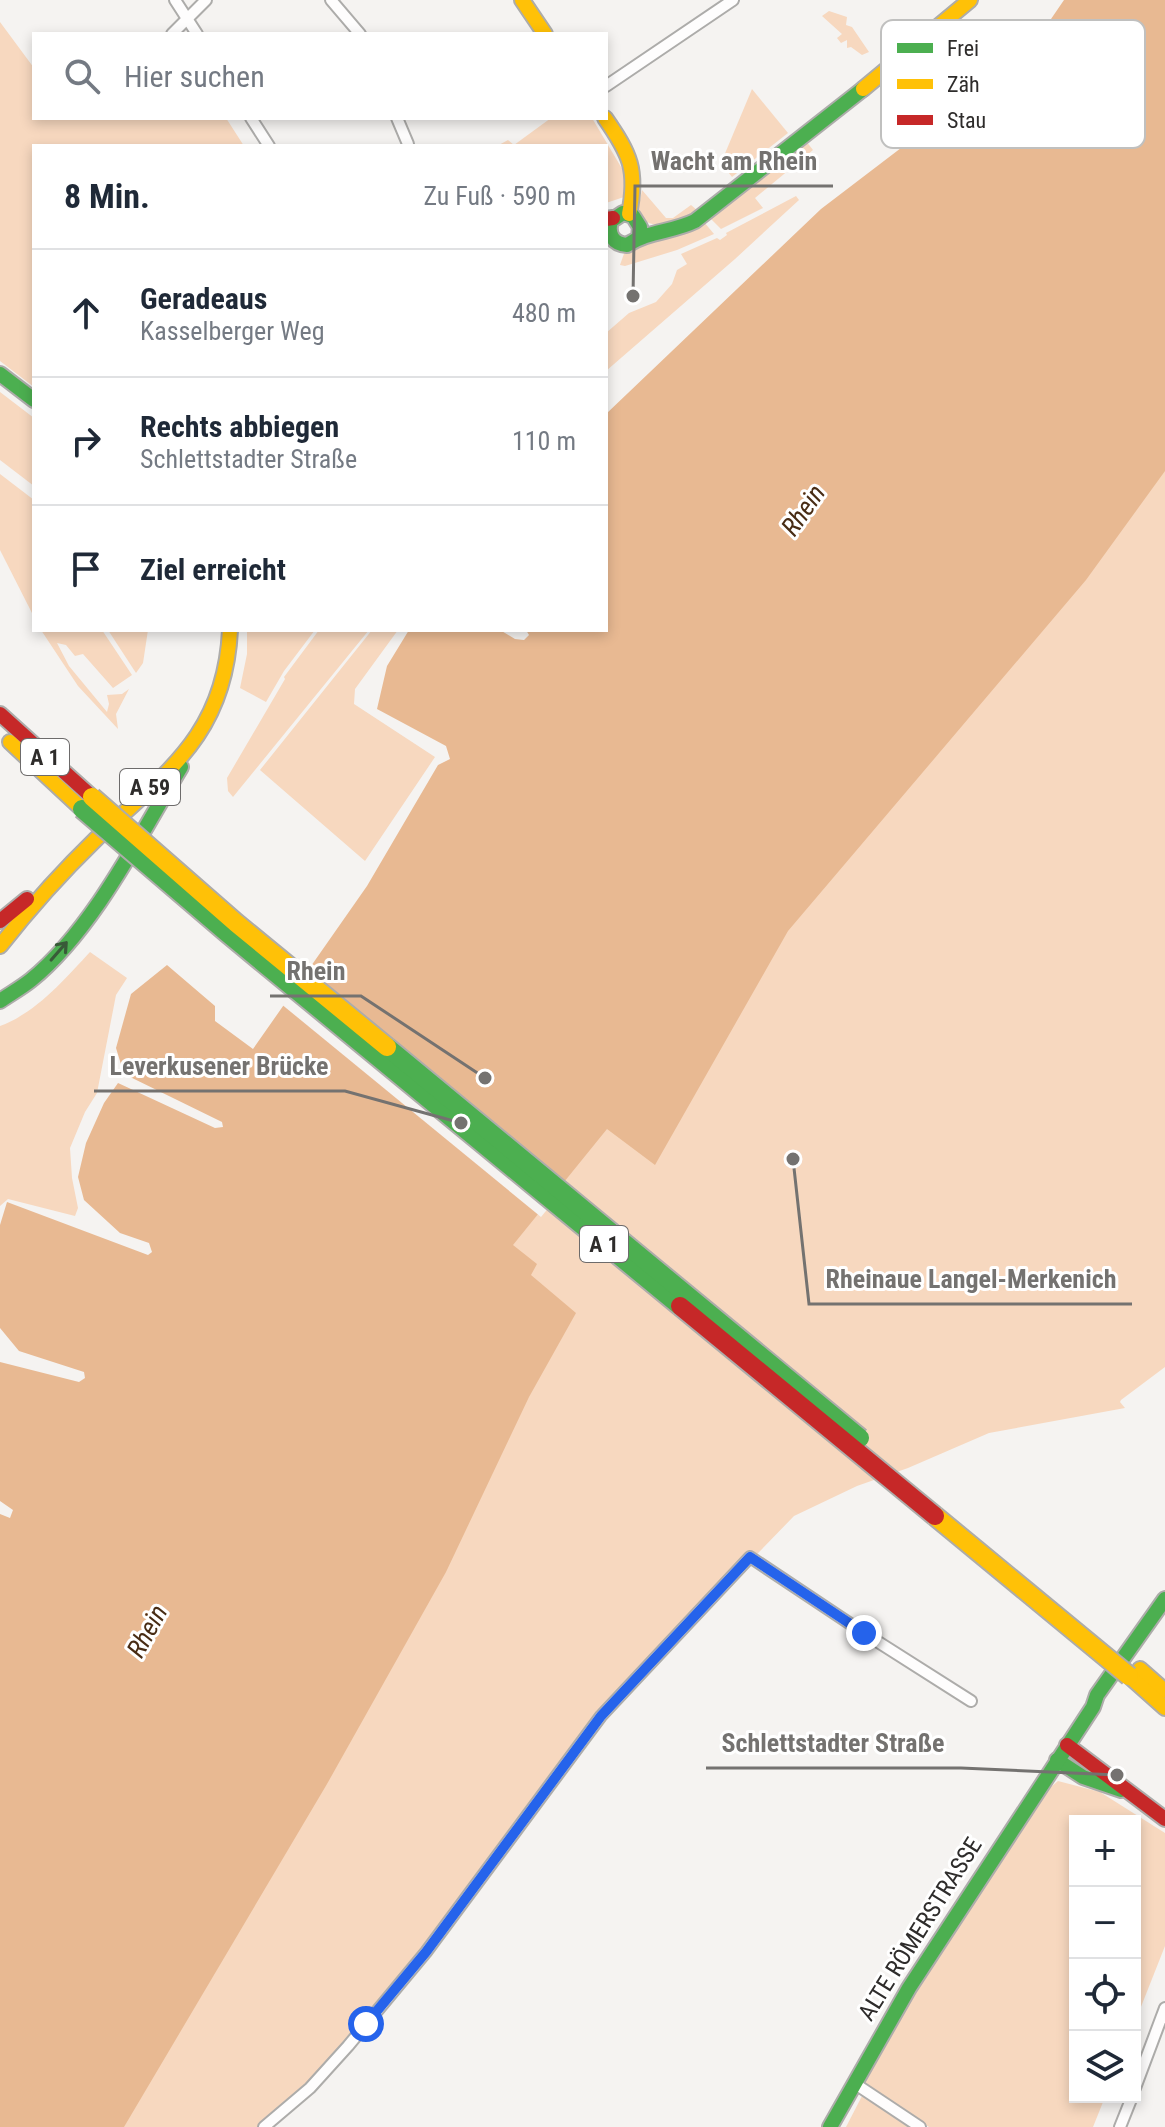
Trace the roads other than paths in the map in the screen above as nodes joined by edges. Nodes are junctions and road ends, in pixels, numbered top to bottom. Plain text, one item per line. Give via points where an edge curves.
1 (175, 0) edge
2 (206, 0) edge
3 (331, 0) edge
4 (522, 0) edge
5 (733, 0) edge
6 (970, 0) edge
7 (188, 19) junction
8 (946, 20) edge
9 (174, 32) edge
10 (196, 32) edge
11 (358, 32) edge
12 (544, 32) edge
13 (881, 73) edge
14 (608, 85) edge
15 (252, 120) edge
16 (398, 120) edge
17 (606, 120) edge
18 (268, 144) edge
19 (408, 144) dead end
20 (620, 225) edge
21 (0, 374) edge
22 (32, 398) edge
23 (221, 632) edge
24 (230, 632) edge
25 (0, 714) edge
26 (204, 727) junction
27 (0, 731) edge
28 (87, 803) junction
29 (38, 889) junction
30 (0, 921) edge
31 (0, 934) edge
32 (0, 946) edge
33 (0, 1001) edge
34 (1165, 1599) edge
35 (1133, 1672) junction
36 (1165, 1691) edge
37 (971, 1701) dead end
38 (1165, 1708) edge
39 (1062, 1753) junction
40 (1165, 1819) edge
41 (1165, 2008) edge
42 (1141, 2072) edge
43 (854, 2083) junction
44 (1130, 2103) edge
45 (264, 2127) edge
46 (830, 2127) edge
47 (920, 2127) edge
48 (1120, 2127) edge

1 - 7 street
2 - 7 street
3 - 11 street
4 - 12 main road
5 - 14 street
6 - 8 main road
7 - 9 street
7 - 10 street
13 - 20 main road via 683,227 662,232
15 - 18 street
16 - 19 street
17 - 20 main road via 633,166 635,187
21 - 22 main road
23 - 29 main road, A 59 via 218,668 199,723 166,765
24 - 26 main road, A 59 via 224,683
25 - 28 main road, A 1
26 - 32 main road, A 59
33 -> 26 main road via 56,956 114,878
27 - 28 main road, A 1
28 - 35 main road, A 1, bridge via 239,943
29 - 30 main road
29 - 31 main road, A 59
34 - 39 main road, ALTE RÖMERSTRASSE
35 - 36 main road, A 1
35 - 38 main road, A 1
37 - 45 street via 750,1557 601,1716 426,1952 348,2046
39 - 40 main road via 1112,1779
39 - 43 main road, ALTE RÖMERSTRASSE
41 - 42 street
43 - 46 main road, ALTE RÖMERSTRASSE
43 - 47 street
44 - 48 street

